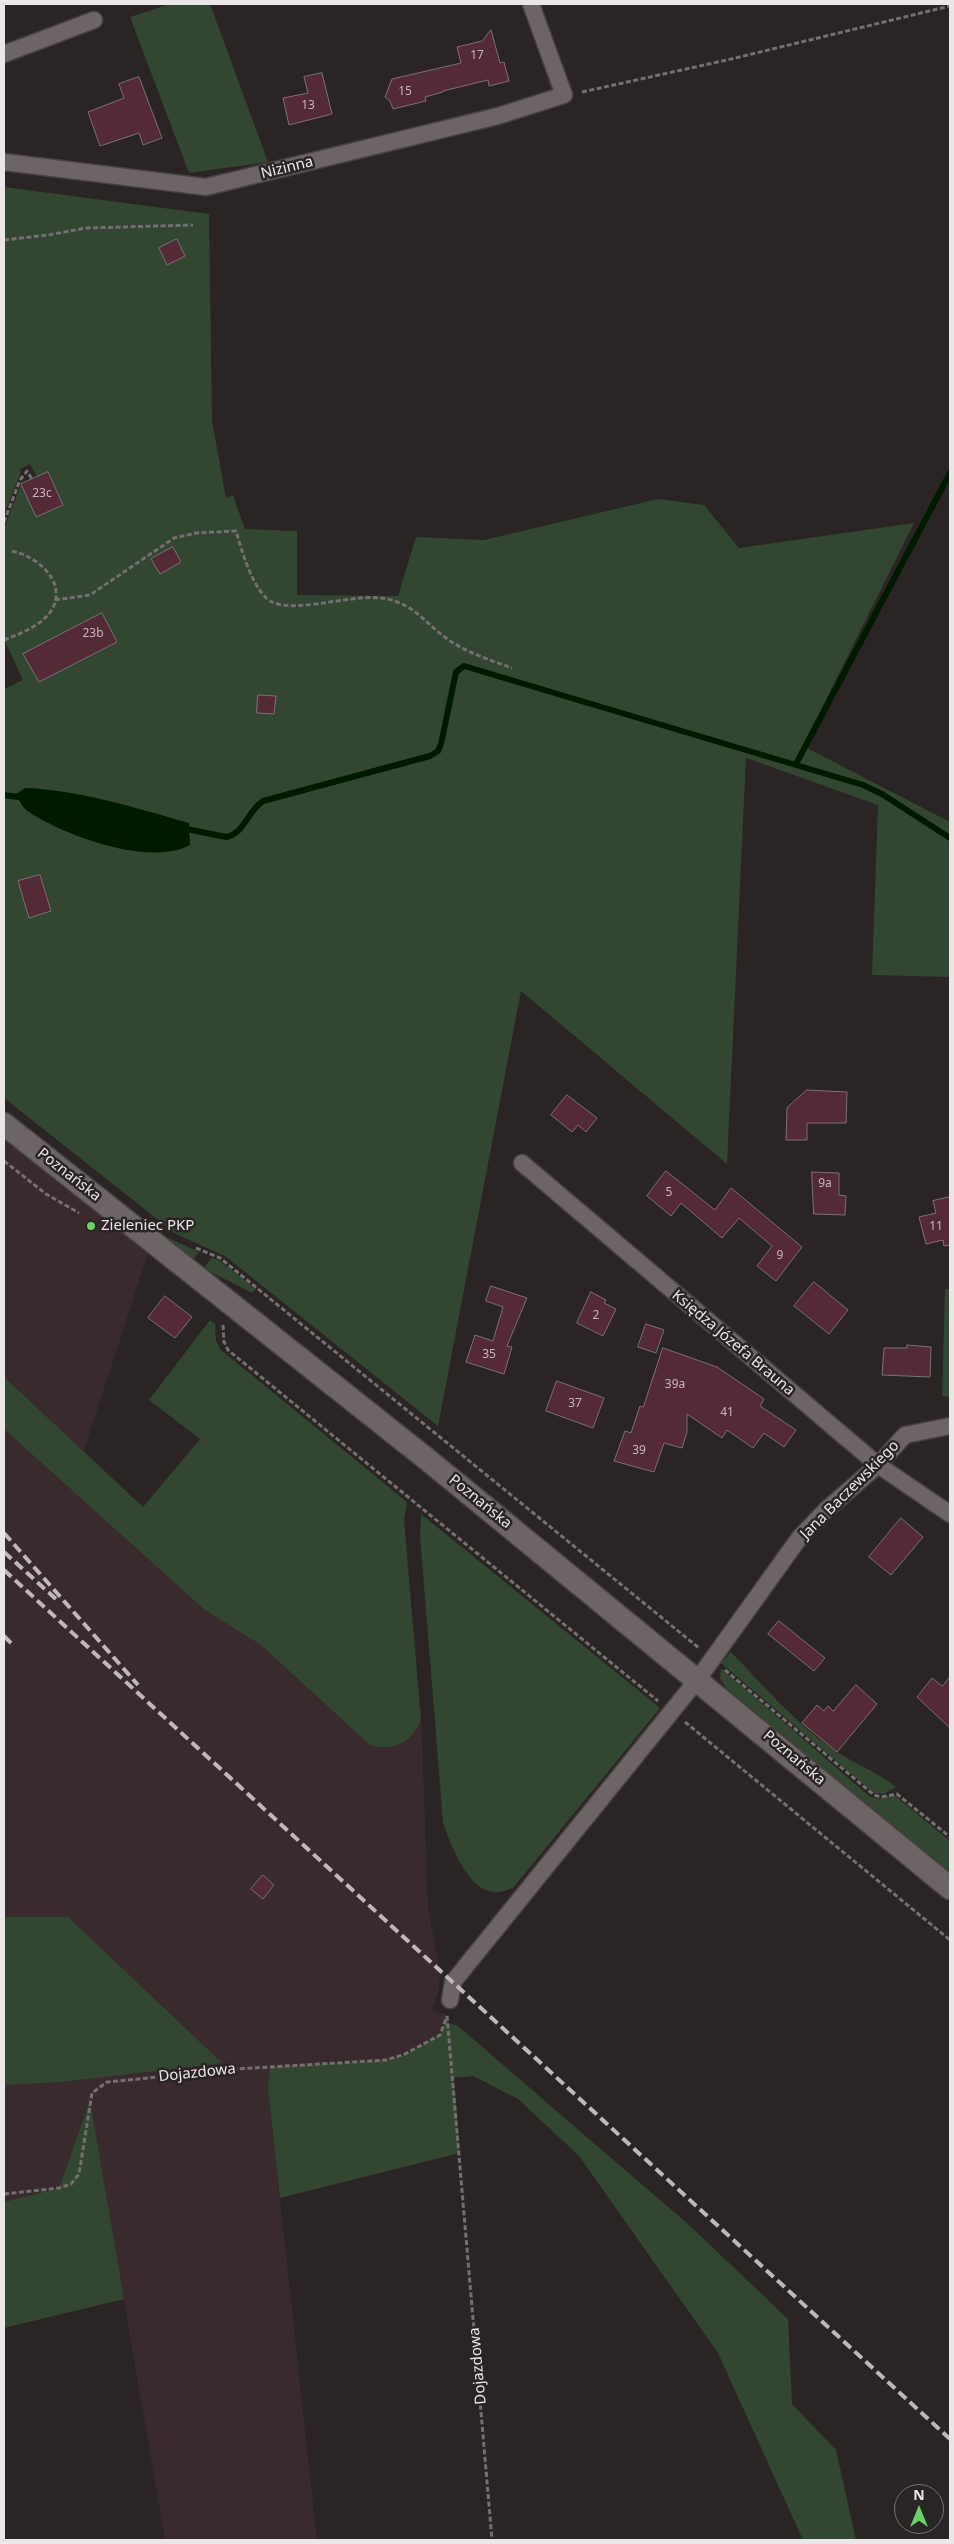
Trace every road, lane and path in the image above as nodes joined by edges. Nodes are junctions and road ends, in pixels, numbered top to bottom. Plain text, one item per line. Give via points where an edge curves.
1 (531, 4) edge
2 (950, 6) edge
3 (94, 20) dead end
4 (4, 54) edge
5 (564, 96) junction
6 (4, 162) edge
7 (193, 225) dead end
8 (4, 240) edge
9 (32, 480) dead end
10 (4, 522) edge
11 (12, 551) dead end
12 (55, 600) junction
13 (4, 640) edge
14 (512, 668) dead end
15 (4, 1124) edge
16 (4, 1161) edge
17 (522, 1163) dead end
18 (84, 1216) dead end
19 (208, 1253) dead end
20 (220, 1318) dead end
21 (950, 1426) edge
22 (878, 1465) junction
23 (950, 1514) edge
24 (712, 1659) junction
25 (698, 1679) junction
26 (670, 1710) junction
27 (950, 1837) edge
28 (950, 1888) edge
29 (950, 1940) edge
30 (450, 2000) dead end
31 (4, 2194) edge
32 (492, 2540) edge

1 - 5 street
2 - 5 path
3 - 4 street
5 - 6 street, Nizinna via 498,116 206,187
7 - 8 path via 86,228
9 - 10 path via 27,471 20,480
11 - 12 path via 33,557 44,567 56,585
12 - 13 path via 38,624
12 - 14 path via 90,595 174,538 196,533 236,532 248,568 262,593 272,602 288,606 381,597 414,610 446,638 477,655
15 - 25 main road, Poznańska
16 - 18 path via 46,1194
17 - 22 street, Księdza Józefa Brauna
19 - 24 path via 220,1258 300,1322
20 - 26 path via 228,1350
21 - 22 street, Jana Baczewskiego via 905,1435
22 - 23 street, Księdza Józefa Brauna
22 - 24 street, Jana Baczewskiego via 800,1537
24 - 25 street, Jana Baczewskiego
24 - 27 path via 874,1795 896,1794
25 - 26 street, Jana Baczewskiego
25 - 28 main road, Poznańska
26 - 29 path
26 - 30 street, Jana Baczewskiego via 453,1982
31 - 32 path, Dojazdowa via 71,2184 79,2174 92,2093 107,2082 237,2069 386,2060 405,2054 440,2035 447,2013

